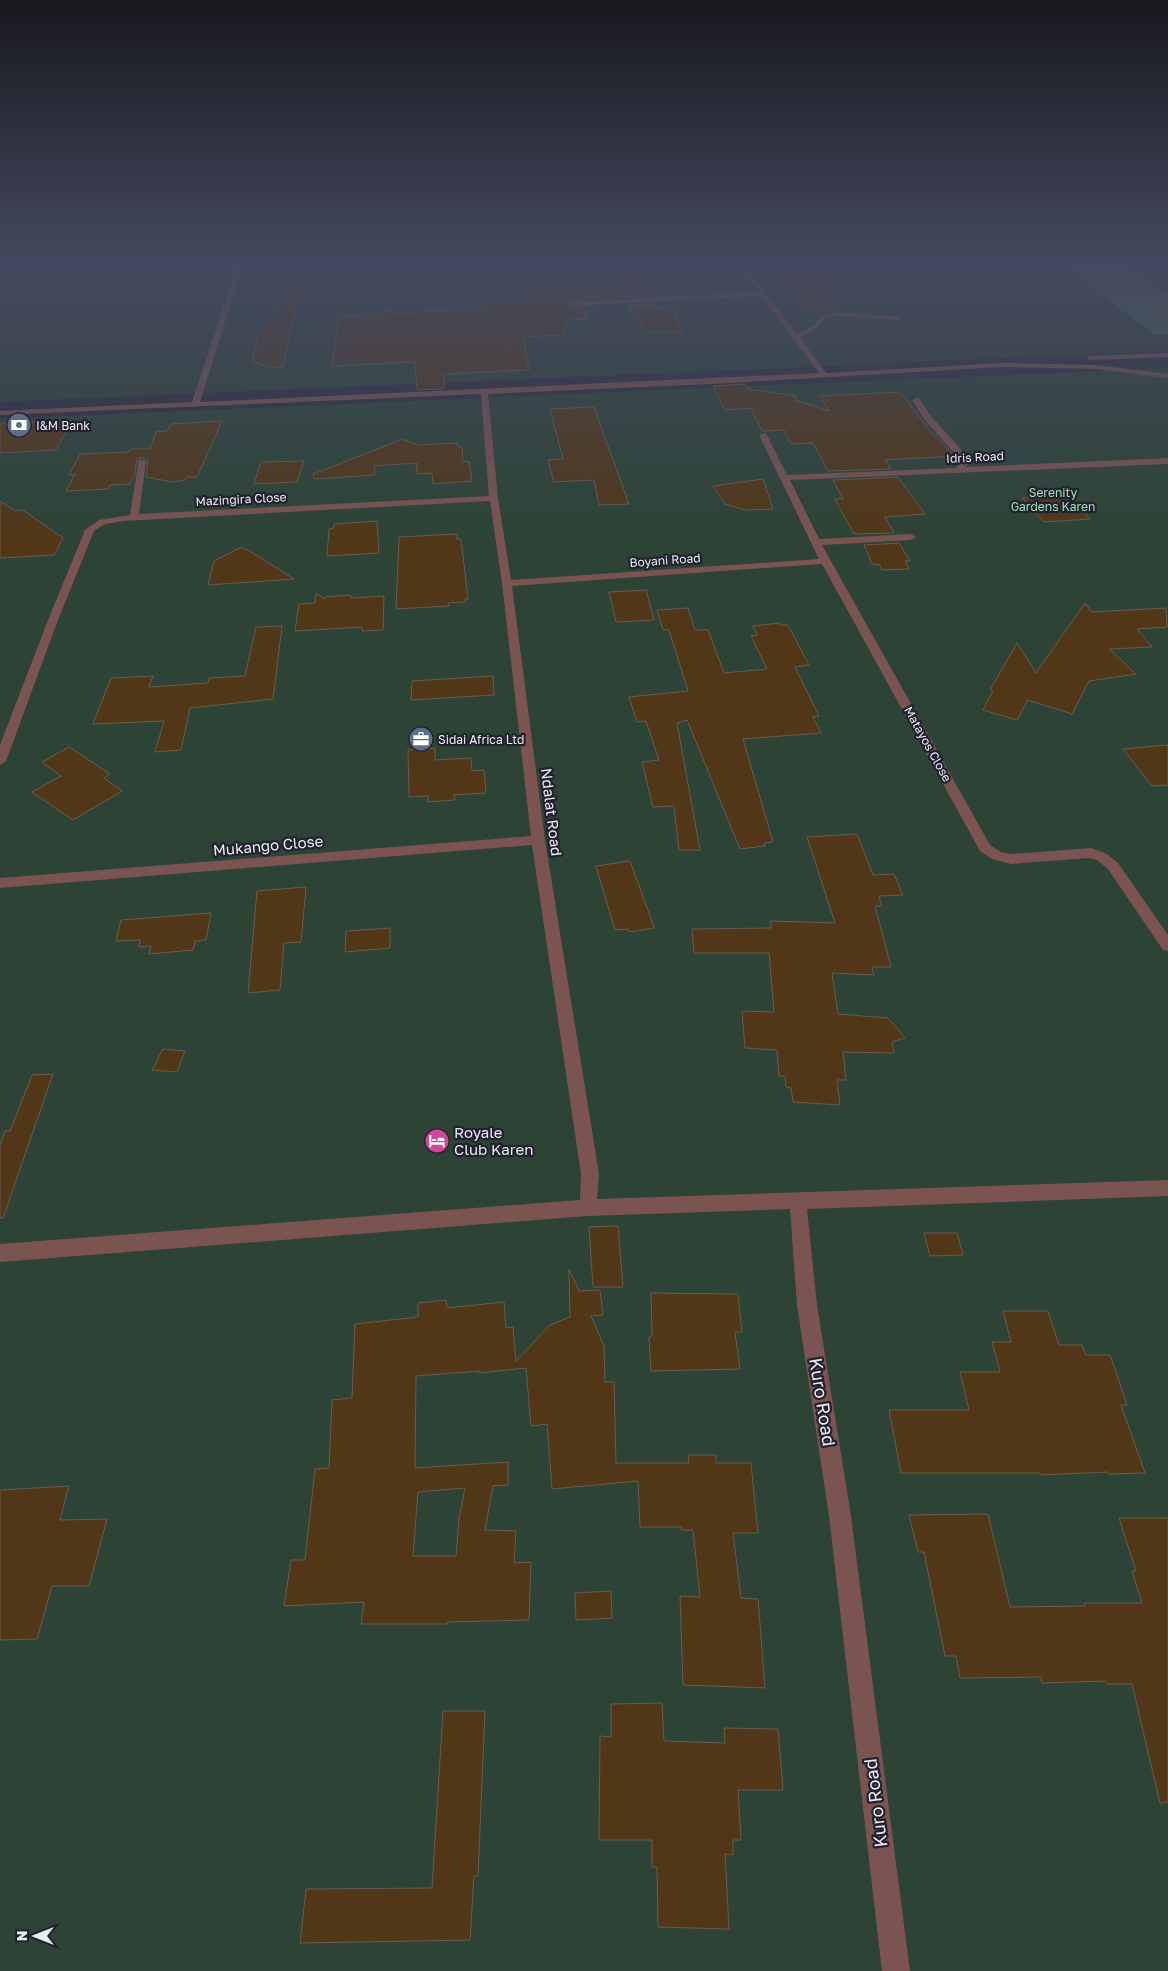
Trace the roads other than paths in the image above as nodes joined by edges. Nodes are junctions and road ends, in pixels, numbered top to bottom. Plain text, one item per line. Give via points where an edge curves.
1 (211, 354) edge
2 (808, 354) edge
3 (1168, 355) edge
4 (1093, 358) junction
5 (1002, 365) junction
6 (1096, 367) junction
7 (824, 375) junction
8 (1168, 376) edge
9 (484, 391) junction
10 (916, 400) dead end
11 (195, 405) junction
12 (0, 413) edge
13 (763, 435) dead end
14 (1168, 460) edge
15 (142, 461) dead end
16 (959, 470) junction
17 (783, 478) junction
18 (494, 498) junction
19 (134, 518) junction
20 (911, 537) dead end
21 (816, 542) junction
22 (825, 561) junction
23 (507, 584) junction
24 (1, 758) edge
25 (538, 840) junction
26 (0, 883) edge
27 (1168, 946) edge
28 (1168, 1188) edge
29 (798, 1200) junction
30 (588, 1208) junction
31 (0, 1253) edge
32 (896, 1971) edge

1 - 11 street
2 - 7 street
3 - 4 street
4 - 5 street
4 - 6 street via 1092,363
5 - 6 street
5 - 7 street
6 - 8 street
7 - 9 street
9 - 11 street
9 - 18 street, Ndalat Road
10 - 16 street via 962,457 964,463
11 - 12 street
13 - 17 street, Matayos Close
14 - 16 street, Idris Road
15 - 19 street
16 - 17 street, Idris Road
17 - 21 street, Matayos Close
18 - 19 street, Mazingira Close
18 - 23 street, Ndalat Road
19 - 24 street, Mazingira Close via 102,522 90,530
20 - 21 street
21 - 22 street, Matayos Close
22 - 23 street, Boyani Road
22 - 27 street, Matayos Close via 985,848 997,856 1011,859 1091,853 1102,857 1113,866
23 - 25 street, Ndalat Road
25 - 26 street, Mukango Close
25 - 30 street, Ndalat Road via 590,1174
28 - 29 street
29 - 30 street
29 - 32 street, Kuro Road via 807,1304 840,1516
30 - 31 street

